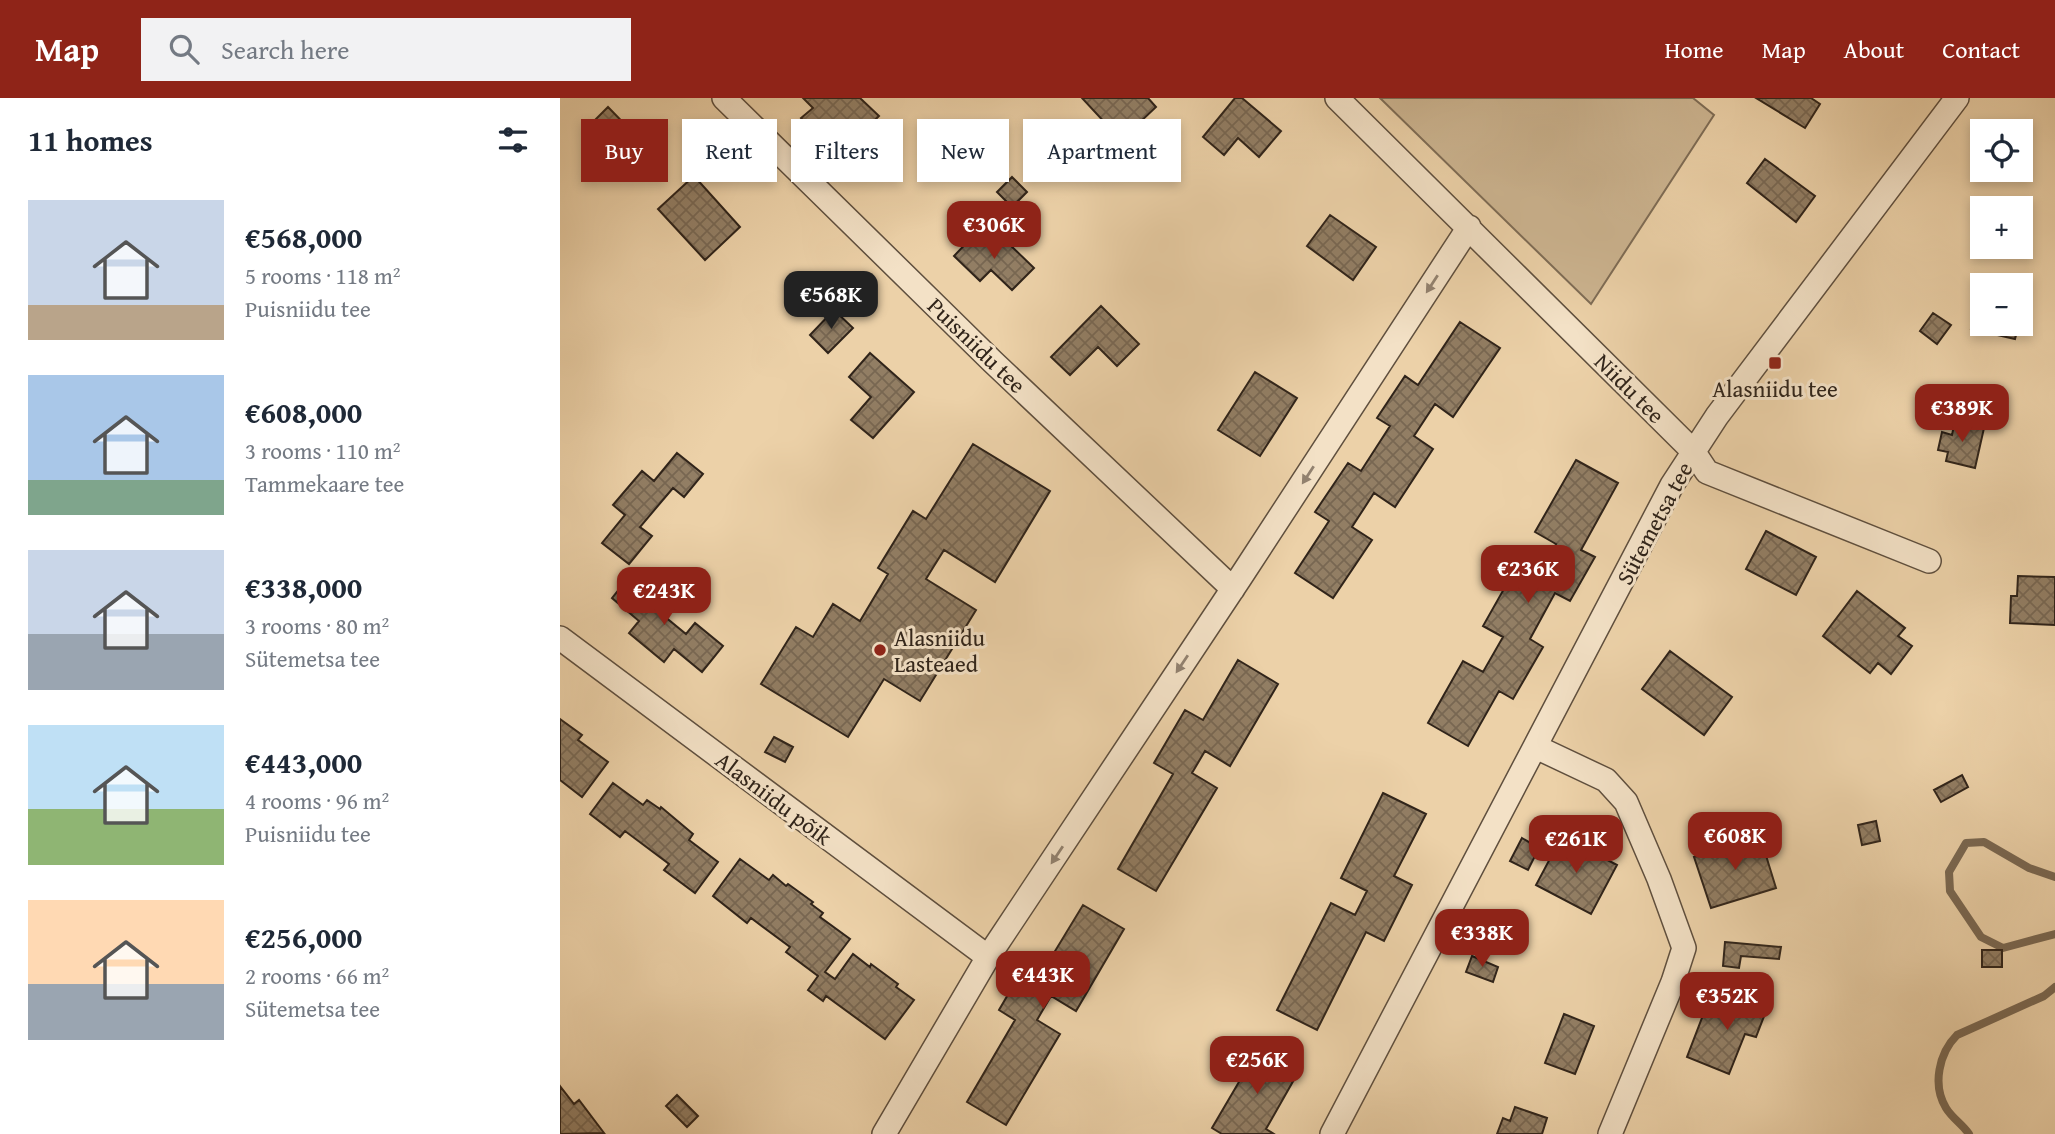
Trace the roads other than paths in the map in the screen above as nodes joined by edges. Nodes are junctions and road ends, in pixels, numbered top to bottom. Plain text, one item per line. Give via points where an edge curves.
1 (724, 98) edge
2 (1337, 98) edge
3 (1957, 98) edge
4 (1469, 227) junction
5 (1693, 451) junction
6 (1930, 561) dead end
7 (1233, 589) junction
8 (560, 638) edge
9 (1536, 747) junction
10 (988, 957) junction
11 (884, 1134) edge
12 (1332, 1134) edge
13 (1610, 1134) edge

1 - 7 street, Puisniidu tee
2 - 4 street
3 - 5 street, Sütemetsa tee
4 - 5 street, Niidu tee
4 -> 7 street
5 - 6 street, Niidu tee via 1707,472
5 - 9 street, Sütemetsa tee
7 -> 10 street
8 - 10 street, Alasniidu põik
9 - 12 street, Sütemetsa tee
9 - 13 street via 1606,780 1626,803 1684,948
10 - 11 street

